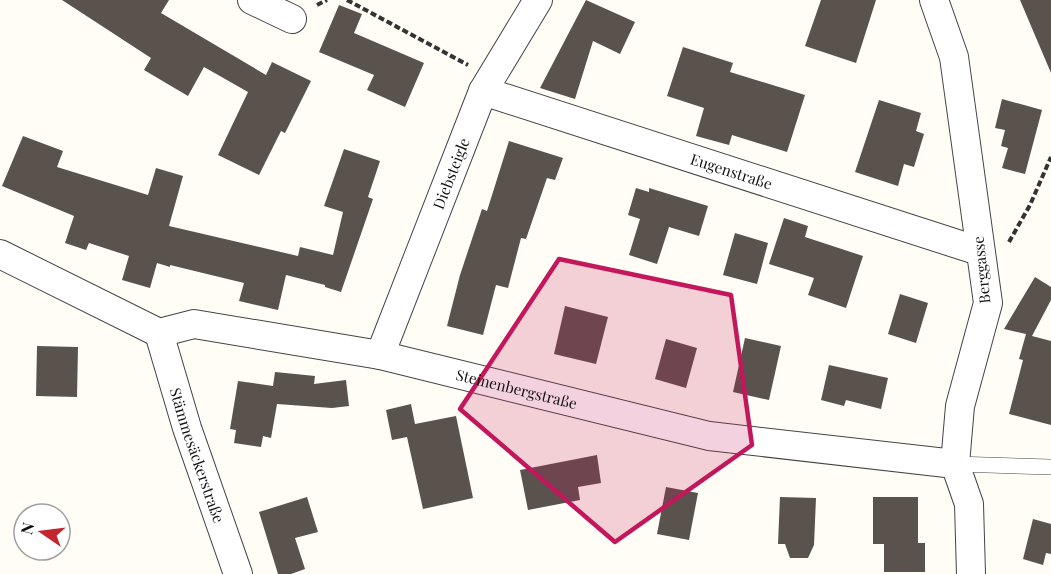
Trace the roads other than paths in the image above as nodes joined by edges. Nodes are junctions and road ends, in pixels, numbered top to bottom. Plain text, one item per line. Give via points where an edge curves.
1 (252, 0) edge
2 (538, 0) edge
3 (934, 0) edge
4 (292, 19) dead end
5 (478, 80) junction
6 (980, 251) junction
7 (0, 254) edge
8 (159, 333) junction
9 (380, 355) junction
10 (955, 464) junction
11 (1051, 467) edge
12 (238, 574) edge
13 (971, 574) edge

1 - 4 street
2 - 5 street, Diebsteigle
3 - 6 street, Berggasse via 954,57
5 - 6 street, Eugenstraße
5 - 9 street, Diebsteigle
6 - 10 street, Berggasse via 988,303 960,406
7 - 8 street
8 - 9 street, Steinenbergstraße via 194,324
8 - 12 street, Stämmesäckerstraße
9 - 10 street, Steinenbergstraße via 709,436
10 - 11 lane, Steinenbergstraße
10 - 13 street, Berggasse via 969,504

